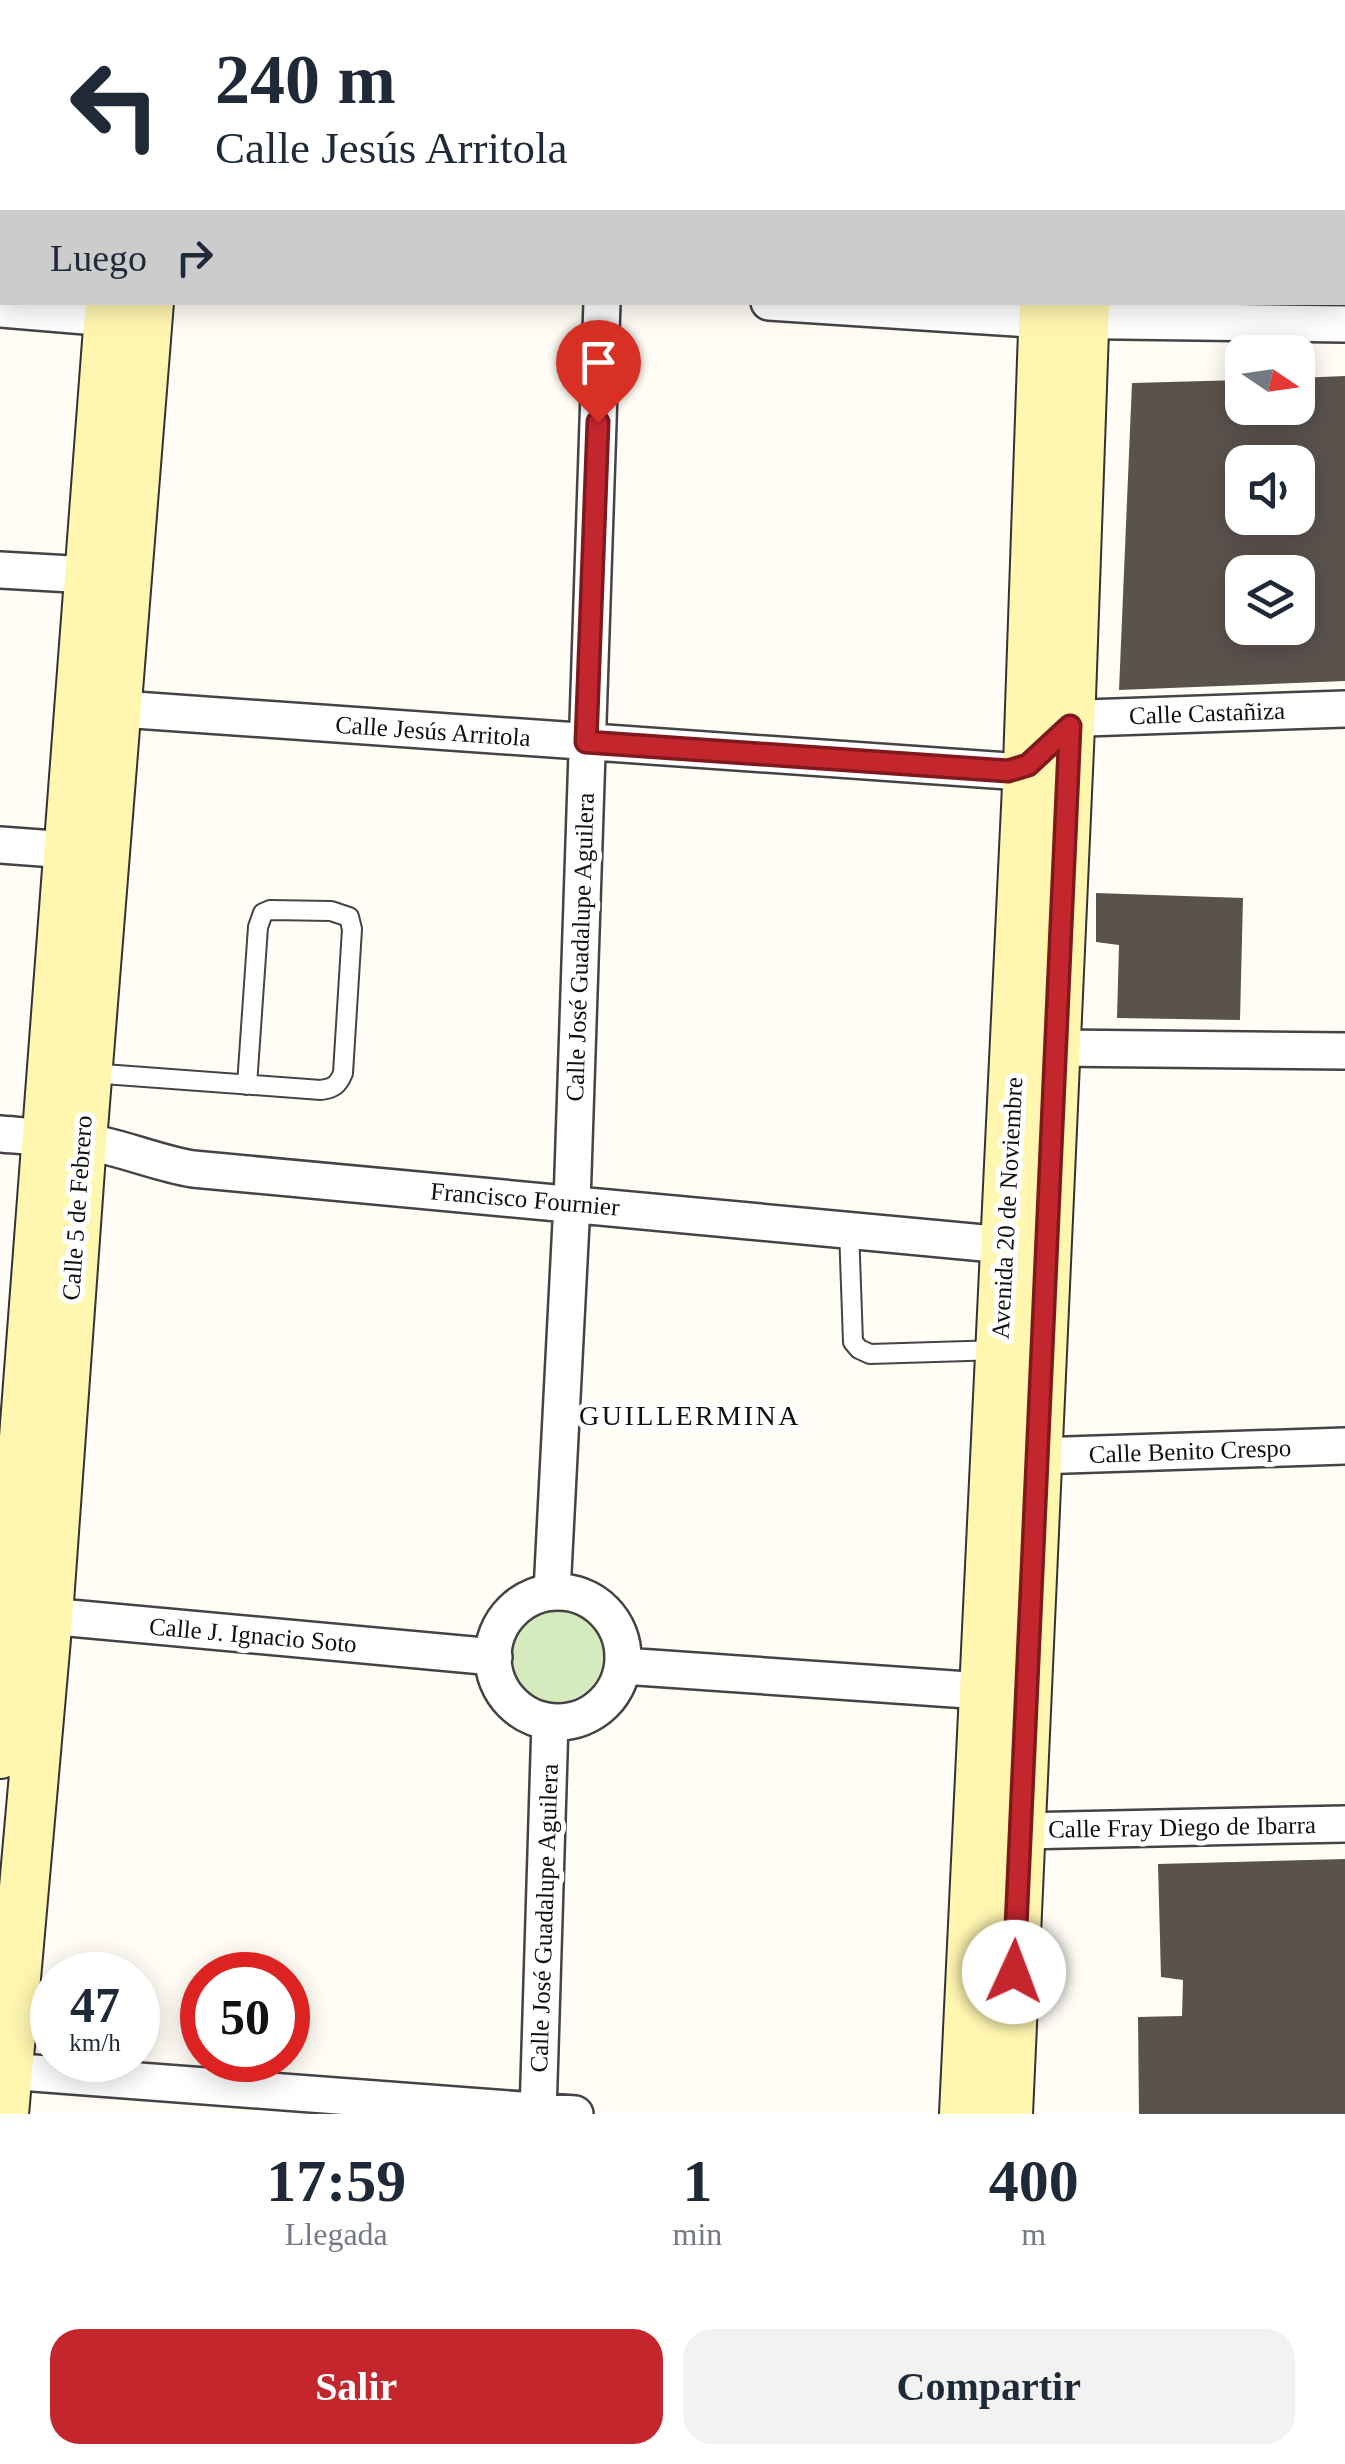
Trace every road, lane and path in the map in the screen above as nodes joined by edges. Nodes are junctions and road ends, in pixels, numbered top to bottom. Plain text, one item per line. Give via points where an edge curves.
1 (602, 305) edge
2 (857, 305) edge
3 (123, 308) edge
4 (0, 309) edge
5 (1064, 312) edge
6 (1241, 313) edge
7 (1345, 324) edge
8 (0, 570) edge
9 (89, 575) junction
10 (98, 707) junction
11 (1345, 709) edge
12 (1070, 726) junction
13 (586, 742) junction
14 (1028, 765) junction
15 (0, 845) edge
16 (68, 850) junction
17 (1055, 1048) junction
18 (1345, 1051) edge
19 (88, 1073) junction
20 (247, 1085) junction
21 (0, 1134) edge
22 (65, 1140) junction
23 (572, 1203) junction
24 (850, 1229) junction
25 (1005, 1245) junction
26 (1000, 1350) junction
27 (14, 1398) edge
28 (1345, 1446) edge
29 (1036, 1456) junction
30 (552, 1592) junction
31 (30, 1615) junction
32 (494, 1657) junction
33 (623, 1666) junction
34 (17, 1671) edge
35 (982, 1691) junction
36 (550, 1722) junction
37 (0, 1754) edge
38 (1345, 1824) edge
39 (1020, 1831) junction
40 (10, 1938) edge
41 (6, 2092) edge
42 (538, 2113) edge
43 (575, 2114) edge
44 (964, 2114) edge
45 (1008, 2114) edge

1 - 13 street, Calle José Guadalupe Aguilera
2 - 5 street
3 - 4 street
3 - 9 main road, Calle 5 de Febrero
3 - 10 main road, Calle 5 de Febrero
5 - 6 street
5 - 12 main road, Avenida 20 de Noviembre
5 - 14 main road, Avenida 20 de Noviembre
6 - 7 street
8 - 9 street
9 - 10 main road, Calle 5 de Febrero
10 - 13 street, Calle Jesús Arritola
10 - 16 main road, Calle 5 de Febrero
10 - 19 main road, Calle 5 de Febrero
11 - 12 street, Calle Castañiza via 1100,716
12 - 14 street
12 - 17 main road, Avenida 20 de Noviembre
13 - 14 street, Calle Jesús Arritola via 983,770
13 - 23 street, Calle José Guadalupe Aguilera
14 - 25 main road, Avenida 20 de Noviembre
15 - 16 street
16 - 22 main road, Calle 5 de Febrero
17 - 18 street
17 - 29 main road, Avenida 20 de Noviembre
19 - 20 lane
19 - 22 main road, Calle 5 de Febrero
20 - 20 lane via 263,914 331,911 349,918 339,1082 321,1090
21 - 22 street, Francisco Fournier
22 - 23 street, Francisco Fournier via 193,1169
22 - 27 main road, Calle 5 de Febrero
22 - 31 main road, Calle 5 de Febrero
23 - 24 street, Francisco Fournier
23 - 30 street, Calle José Guadalupe Aguilera
24 - 25 street, Francisco Fournier
24 - 26 lane via 853,1342 859,1349
25 - 26 main road, Avenida 20 de Noviembre
26 - 35 main road, Avenida 20 de Noviembre
27 - 31 main road, Calle 5 de Febrero
28 - 29 street, Calle Benito Crespo
29 - 39 main road, Avenida 20 de Noviembre
30 - 32 street via 510,1613
30 - 33 street via 590,1600 605,1612 622,1646
31 - 32 street, Calle J. Ignacio Soto
31 - 34 main road, Calle 5 de Febrero
32 - 36 street via 496,1676 516,1707
33 - 35 street
33 - 36 street via 606,1702 571,1721
34 - 37 main road, Calle 5 de Febrero
34 - 40 main road, Calle 5 de Febrero
35 - 44 main road, Avenida 20 de Noviembre
36 - 42 street, Calle José Guadalupe Aguilera
38 - 39 street, Calle Fray Diego de Ibarra
39 - 45 main road, Avenida 20 de Noviembre
40 - 41 main road, Calle 5 de Febrero
41 - 42 street
42 - 43 street

